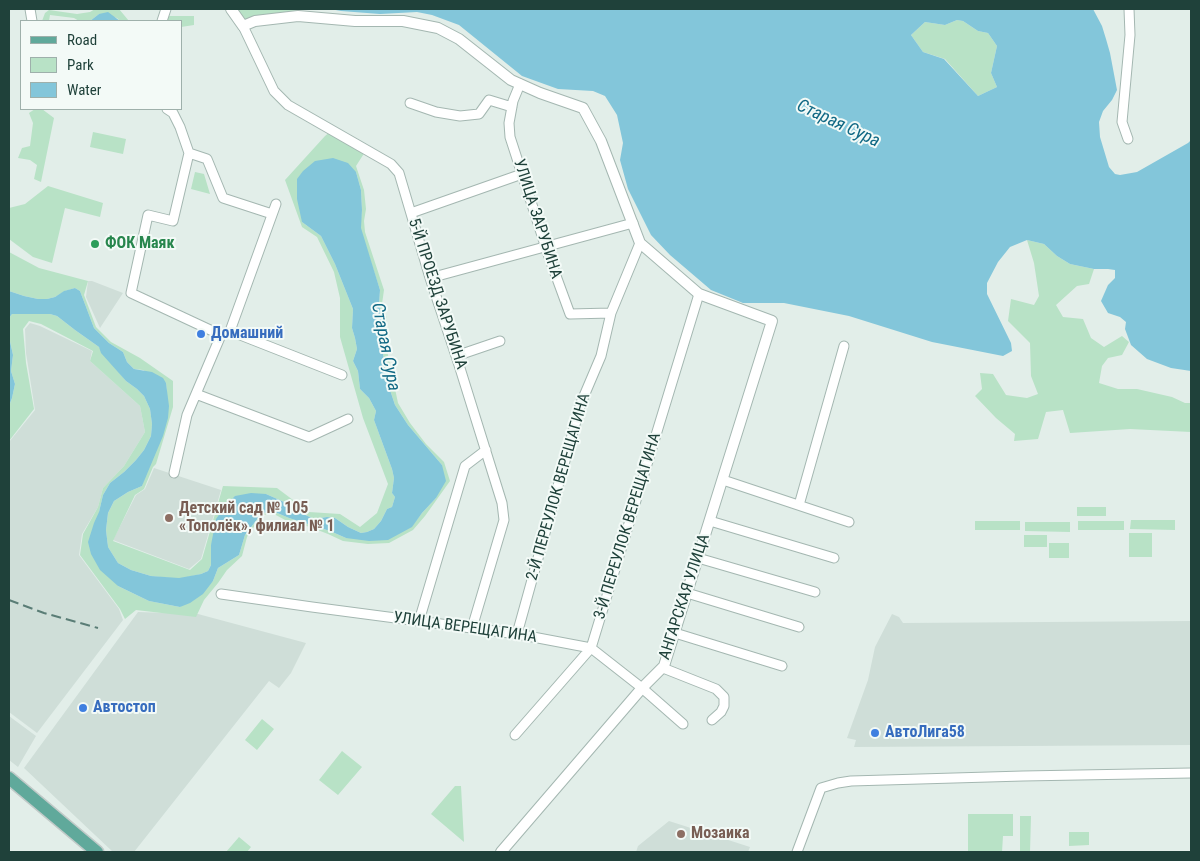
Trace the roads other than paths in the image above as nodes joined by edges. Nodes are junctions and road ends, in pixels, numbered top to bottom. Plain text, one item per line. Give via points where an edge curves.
1 (231, 9) edge
2 (1129, 9) edge
3 (243, 26) junction
4 (520, 84) junction
5 (410, 103) dead end
6 (512, 107) junction
7 (168, 110) edge
8 (1128, 140) dead end
9 (189, 153) junction
10 (522, 174) junction
11 (276, 204) dead end
12 (411, 213) junction
13 (272, 214) junction
14 (633, 224) junction
15 (640, 243) junction
16 (545, 247) junction
17 (430, 278) junction
18 (699, 294) junction
19 (611, 313) junction
20 (230, 331) junction
21 (221, 336) junction
22 (500, 341) dead end
23 (844, 346) dead end
24 (456, 356) junction
25 (342, 375) dead end
26 (196, 394) junction
27 (348, 419) dead end
28 (486, 450) junction
29 (174, 473) dead end
30 (722, 480) junction
31 (799, 505) junction
32 (710, 520) junction
33 (849, 522) dead end
34 (698, 558) junction
35 (834, 558) dead end
36 (815, 592) dead end
37 (687, 593) junction
38 (221, 594) dead end
39 (419, 621) junction
40 (799, 627) dead end
41 (472, 628) junction
42 (675, 633) junction
43 (517, 634) junction
44 (591, 648) junction
45 (782, 666) dead end
46 (663, 668) junction
47 (642, 688) junction
48 (712, 720) dead end
49 (683, 724) dead end
50 (515, 735) dead end
51 (1191, 773) edge
52 (9, 778) edge
53 (97, 852) edge
54 (501, 852) edge
55 (797, 852) edge

1 - 3 street
2 - 8 street via 1130,35 1122,122
3 - 4 street via 255,21 298,16 404,21 438,28 460,39
3 - 12 street, 5-Й ПРОЕЗД ЗАРУБИНА via 274,91 288,105 391,164 399,173
4 - 6 street, УЛИЦА ЗАРУБИНА
4 - 14 street via 583,108 601,141
5 - 6 street via 460,116 479,114 489,100
6 - 10 street, УЛИЦА ЗАРУБИНА via 510,137
7 - 9 street via 177,120
9 - 13 street via 207,159 222,198
9 - 21 street via 172,221 148,215 131,293
10 - 12 street
10 - 16 street, УЛИЦА ЗАРУБИНА
11 - 13 street
12 - 17 street, 5-Й ПРОЕЗД ЗАРУБИНА
13 - 20 street
14 - 15 street
14 - 16 street
15 - 18 street
15 - 19 street, 2-Й ПЕРЕУЛОК ВЕРЕЩАГИНА
16 - 17 street
16 - 19 street, УЛИЦА ЗАРУБИНА via 570,314
17 - 24 street, 5-Й ПРОЕЗД ЗАРУБИНА
18 - 30 street, АНГАРСКАЯ УЛИЦА via 772,321
18 - 44 street, 3-Й ПЕРЕУЛОК ВЕРЕЩАГИНА
19 - 43 street, 2-Й ПЕРЕУЛОК ВЕРЕЩАГИНА via 601,356 580,403
20 - 21 street
20 - 25 street
21 - 26 street
22 - 24 street
23 - 31 street
24 - 28 street, 5-Й ПРОЕЗД ЗАРУБИНА
26 - 27 street via 309,437
26 - 29 street via 187,415
28 - 39 street via 465,466
28 - 41 street, 5-Й ПРОЕЗД ЗАРУБИНА via 504,520
30 - 31 street
30 - 32 street, АНГАРСКАЯ УЛИЦА
31 - 33 street
32 - 34 street, АНГАРСКАЯ УЛИЦА
32 - 35 street
34 - 36 street
34 - 37 street, АНГАРСКАЯ УЛИЦА
37 - 40 street
37 - 42 street, АНГАРСКАЯ УЛИЦА
38 - 39 street, УЛИЦА ВЕРЕЩАГИНА
39 - 41 street, УЛИЦА ВЕРЕЩАГИНА
41 - 43 street, УЛИЦА ВЕРЕЩАГИНА
42 - 45 street
42 - 46 street, АНГАРСКАЯ УЛИЦА
43 - 44 street, УЛИЦА ВЕРЕЩАГИНА
44 - 47 street, УЛИЦА ВЕРЕЩАГИНА
44 - 50 street, 3-Й ПЕРЕУЛОК ВЕРЕЩАГИНА
46 - 47 street, АНГАРСКАЯ УЛИЦА
46 - 48 street via 716,689 724,697 721,712
47 - 49 street, УЛИЦА ВЕРЕЩАГИНА
47 - 54 street, АНГАРСКАЯ УЛИЦА
51 - 55 street via 838,783 822,788
52 - 53 main road

